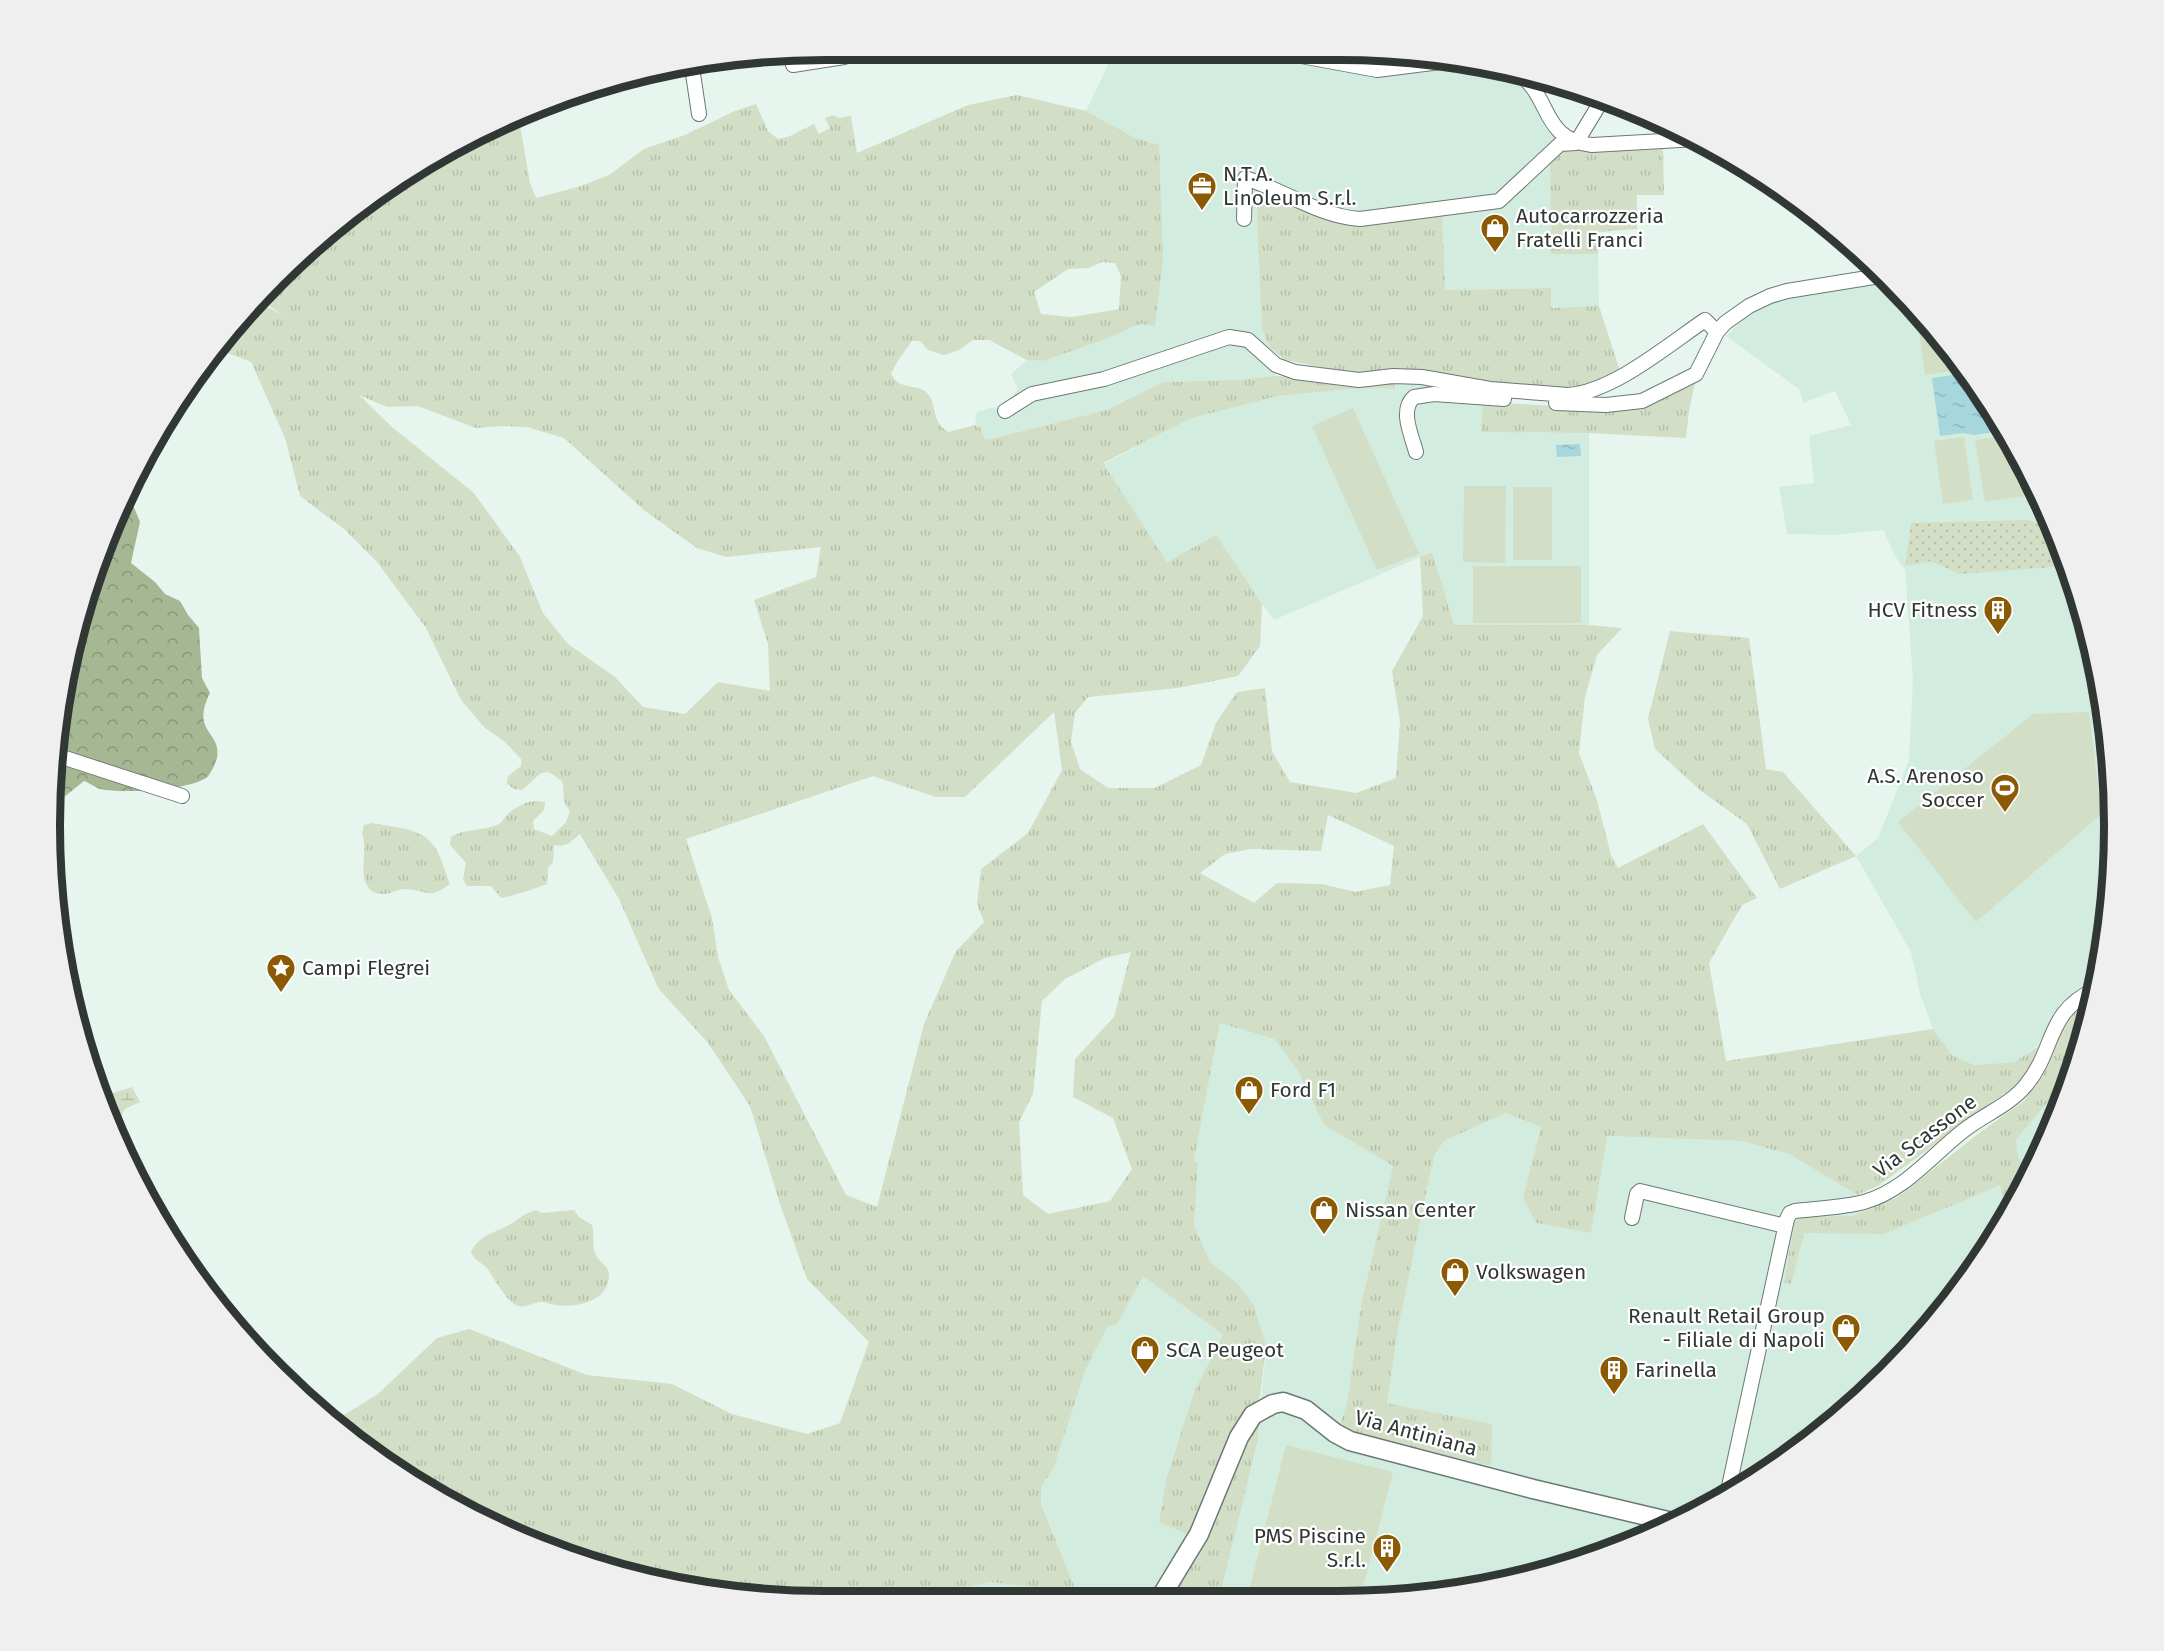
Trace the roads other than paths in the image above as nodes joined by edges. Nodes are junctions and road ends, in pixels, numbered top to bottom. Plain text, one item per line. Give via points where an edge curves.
1 (824, 60) edge
2 (1323, 60) edge
3 (793, 65) dead end
4 (1417, 65) edge
5 (693, 72) edge
6 (1530, 84) edge
7 (1598, 106) edge
8 (699, 114) dead end
9 (1679, 140) edge
10 (1576, 143) junction
11 (1244, 219) dead end
12 (1873, 278) edge
13 (1717, 332) junction
14 (1005, 411) dead end
15 (1416, 452) dead end
16 (64, 758) edge
17 (182, 796) dead end
18 (2085, 995) edge
19 (1632, 1218) dead end
20 (1785, 1226) junction
21 (1730, 1483) edge
22 (1661, 1519) edge
23 (1164, 1591) edge

1 - 3 street
2 - 4 street via 1377,70
5 - 8 street
6 - 10 street via 1558,130
7 - 10 street
9 - 10 street
10 - 11 street via 1560,144 1500,201 1360,219 1322,211 1245,178
12 - 13 street via 1770,296 1736,314
13 - 14 street via 1705,320 1619,378 1568,395 1490,389 1422,377 1359,380 1295,372 1276,364 1248,340 1229,337 1104,379 1032,394
13 - 15 street via 1696,374 1630,404 1434,394 1414,397 1407,415
16 - 17 street
18 - 20 street, Via Scassone via 2061,1015 2026,1086 1963,1131 1902,1183 1863,1203 1790,1213
19 - 20 street via 1640,1191
20 - 21 street
22 - 23 street, Via Antiniana via 1350,1441 1306,1410 1283,1402 1253,1415 1239,1437 1200,1534

